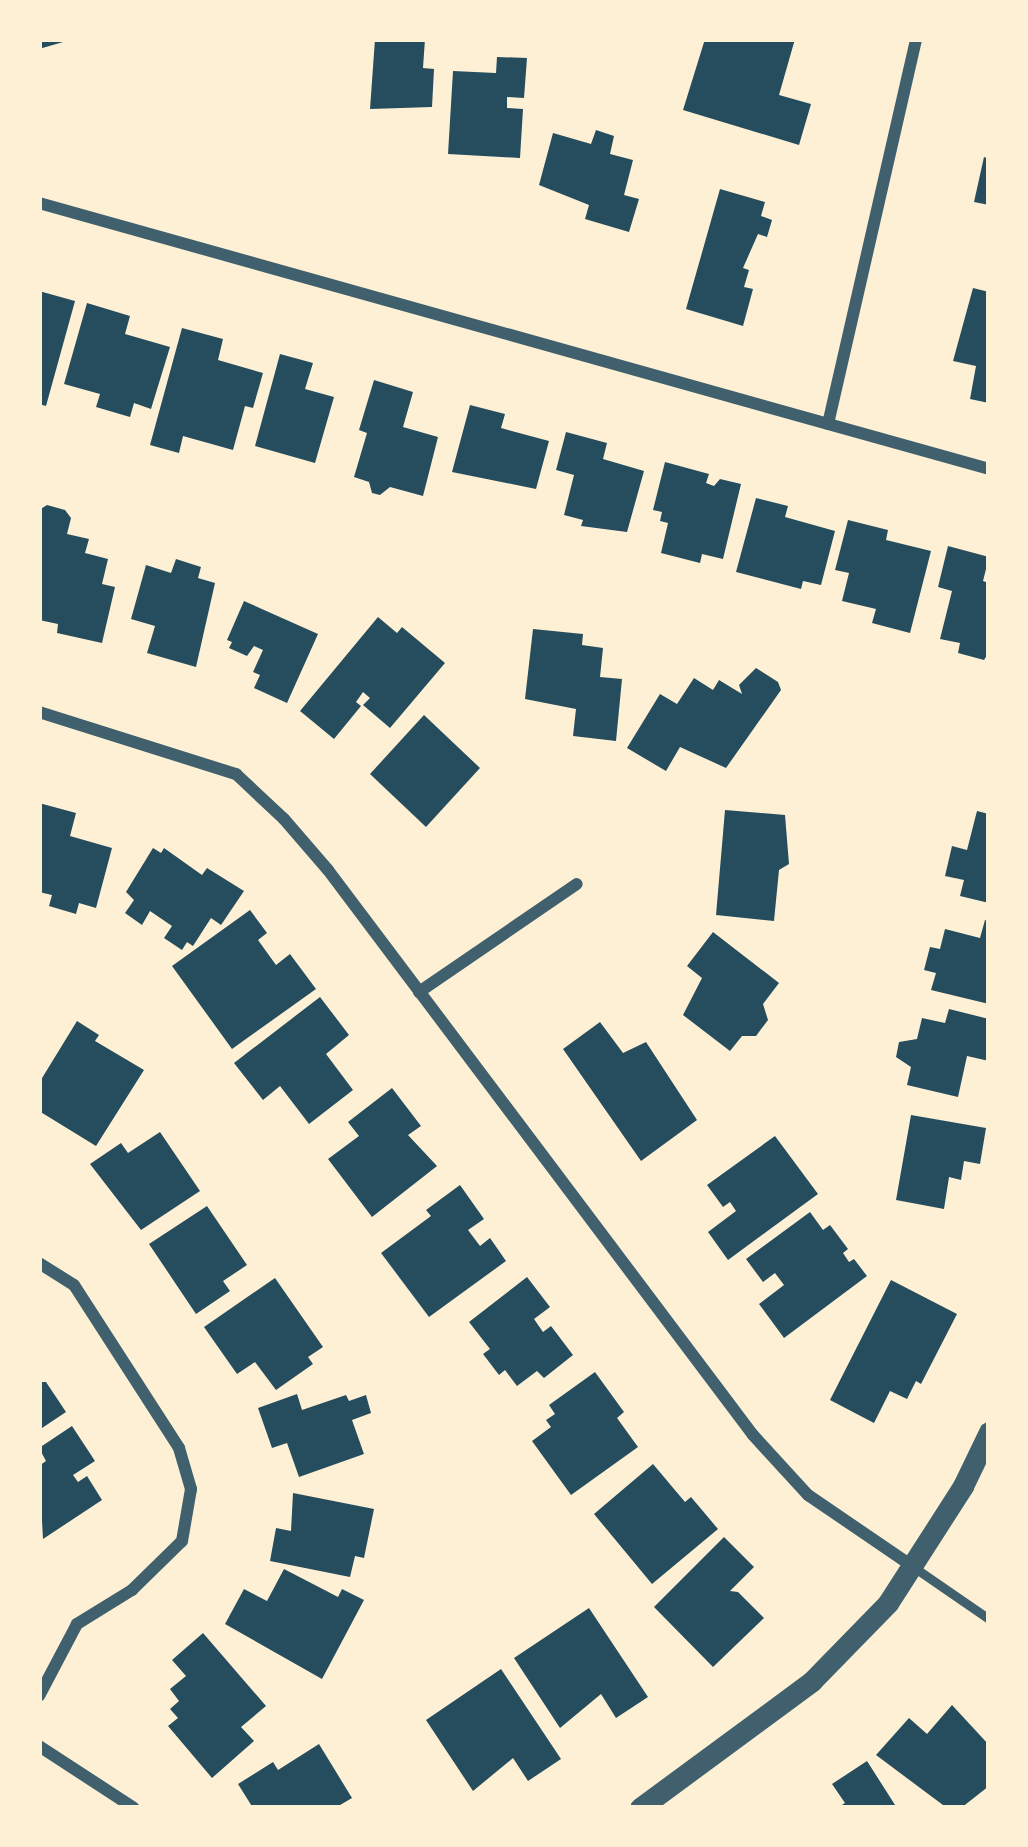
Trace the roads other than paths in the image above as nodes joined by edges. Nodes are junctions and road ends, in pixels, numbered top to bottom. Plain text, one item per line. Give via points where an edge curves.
1 (916, 39) edge
2 (39, 203) edge
3 (828, 424) junction
4 (989, 469) edge
5 (39, 712) edge
6 (577, 884) dead end
7 (419, 992) junction
8 (39, 1263) edge
9 (989, 1432) edge
10 (912, 1566) junction
11 (989, 1618) edge
12 (39, 1696) edge
13 (39, 1746) edge
14 (134, 1808) edge
15 (640, 1808) edge

1 - 3 street
2 - 3 street
3 - 4 street
5 - 7 street via 236,774 328,870
6 - 7 street
7 - 10 street via 753,1436 808,1495
8 - 12 street via 74,1285 179,1448 190,1490 182,1540 132,1590 77,1624
9 - 10 street
10 - 11 lane
10 - 15 street via 888,1603 812,1681
13 - 14 street

